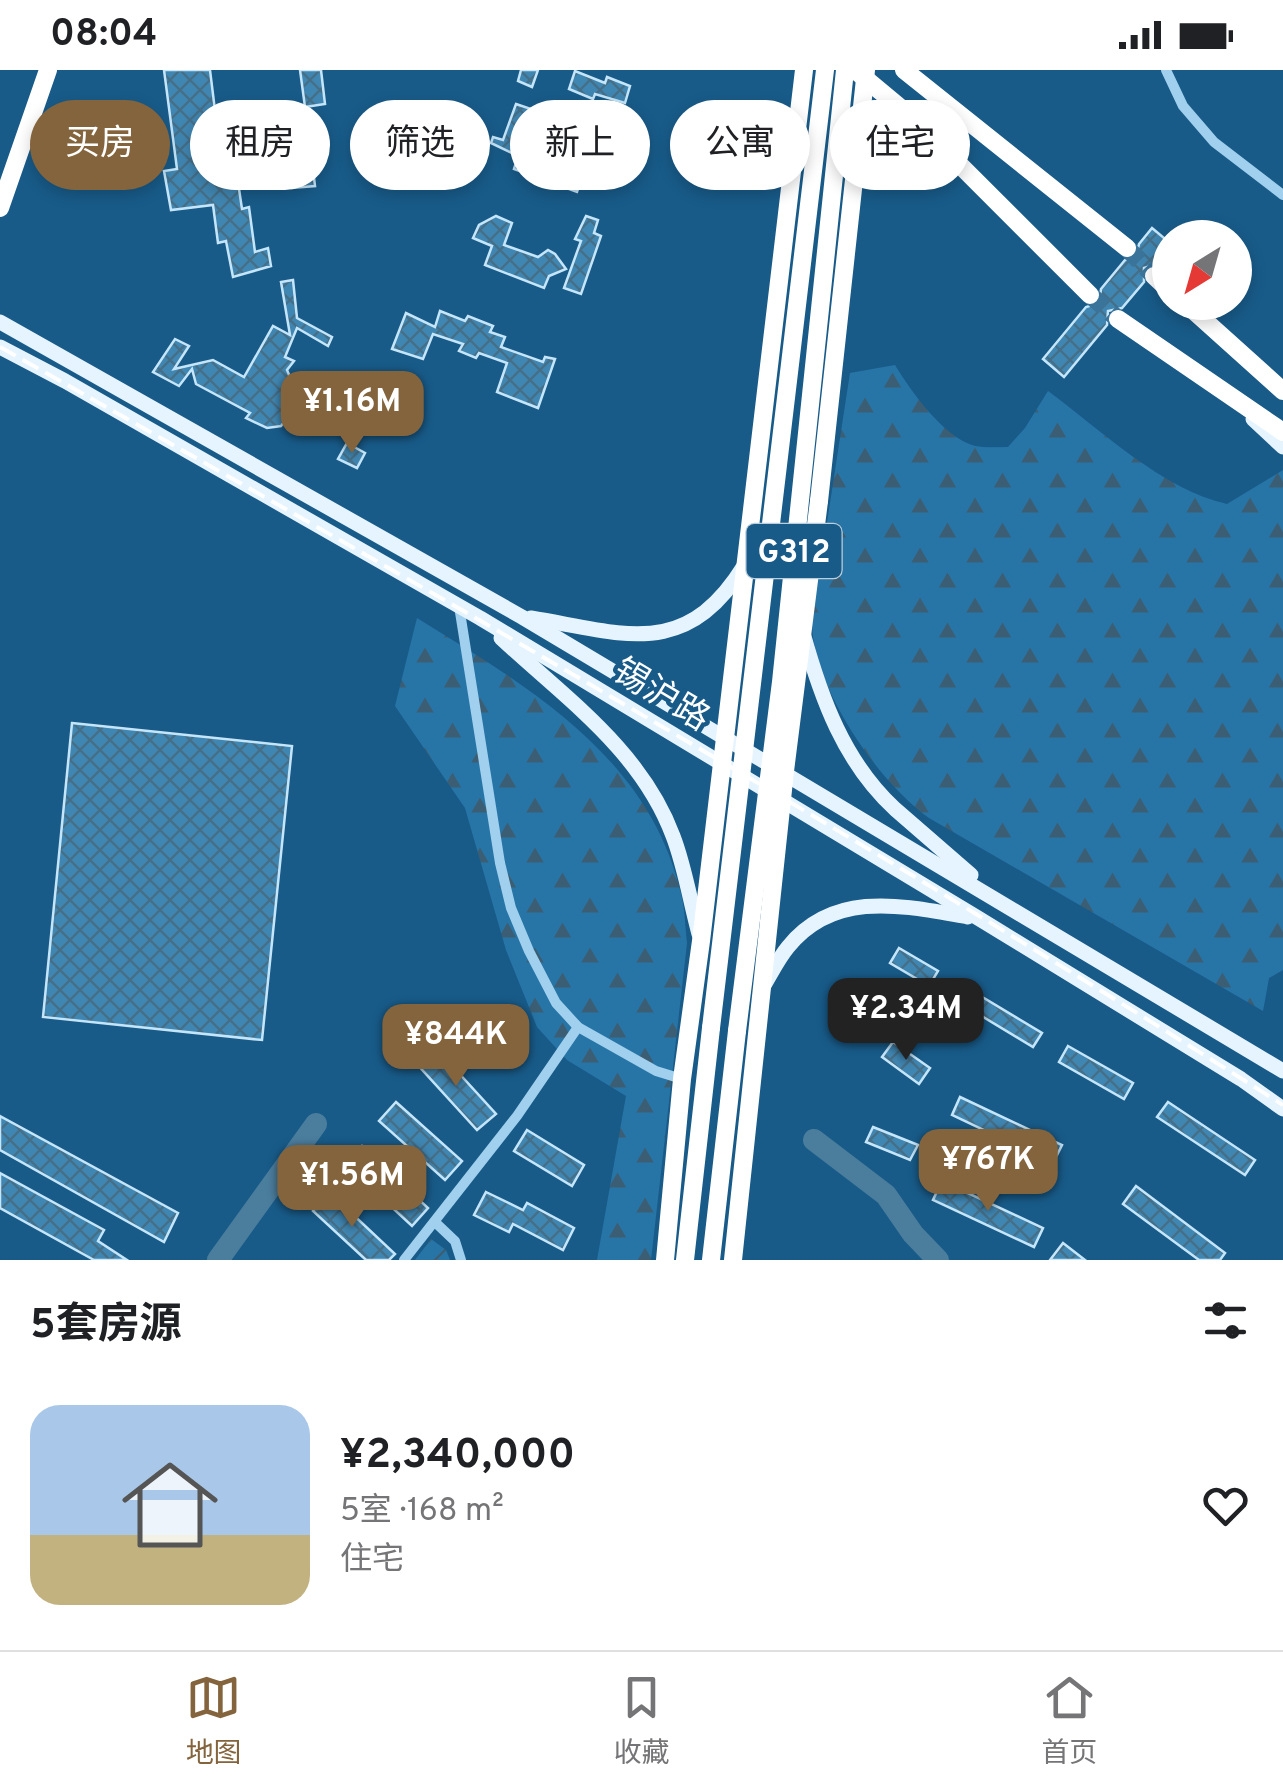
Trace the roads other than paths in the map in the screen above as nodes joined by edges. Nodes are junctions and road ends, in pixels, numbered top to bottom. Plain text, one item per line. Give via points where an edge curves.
1 (48, 70) edge
2 (804, 70) edge
3 (825, 70) edge
4 (845, 70) edge
5 (855, 70) edge
6 (866, 70) edge
7 (904, 70) edge
8 (1166, 70) edge
9 (1283, 195) edge
10 (0, 208) edge
11 (1127, 248) tunnel mouth
12 (1090, 295) tunnel mouth
13 (1118, 319) tunnel mouth
14 (1205, 320) edge
15 (0, 322) edge
16 (0, 346) edge
17 (1249, 357) junction
18 (1283, 382) edge
19 (1220, 389) junction
20 (1283, 391) edge
21 (1283, 432) edge
22 (1283, 447) edge
23 (746, 562) junction
24 (459, 606) junction
25 (522, 617) junction
26 (480, 618) junction
27 (802, 630) junction
28 (725, 737) junction
29 (722, 765) junction
30 (786, 771) junction
31 (783, 801) junction
32 (996, 898) junction
33 (978, 918) junction
34 (702, 941) junction
35 (761, 990) junction
36 (578, 1026) junction
37 (1283, 1071) edge
38 (682, 1079) junction
39 (1283, 1109) edge
40 (435, 1222) junction
41 (404, 1260) edge
42 (461, 1260) edge
43 (665, 1260) edge
44 (685, 1260) edge
45 (711, 1260) edge
46 (733, 1260) edge

1 - 10 highway
2 - 23 highway
3 - 44 highway, G312, bridge
4 - 45 highway, G312, bridge
5 - 12 highway
6 - 27 highway, bridge
7 - 11 highway
8 - 9 street via 1183,106 1214,142
13 - 19 highway
14 - 17 highway
15 - 25 main road
16 - 24 main road, 锡沪路
17 - 18 main road
17 - 20 highway
19 - 21 highway
19 - 22 main road
23 - 25 main road via 703,613 660,633 634,637
23 - 28 highway
24 - 26 main road, 锡沪路
24 - 36 street via 511,908 556,1003
25 - 28 main road
26 - 29 main road, 锡沪路
26 - 34 main road via 588,715 638,771 673,835
27 - 30 highway
27 - 32 main road via 822,696 866,776
28 - 29 highway
28 - 30 main road
29 - 31 main road, 锡沪路
29 - 34 highway
30 - 31 highway
30 - 32 main road
31 - 33 main road, 锡沪路
31 - 35 highway
32 - 37 main road
33 - 35 main road via 892,904 850,907 812,923
33 - 39 main road, 锡沪路
34 - 38 highway
35 - 46 highway
36 - 38 street via 656,1072
36 - 40 street
38 - 43 highway
40 - 41 street
40 - 42 street via 456,1241

